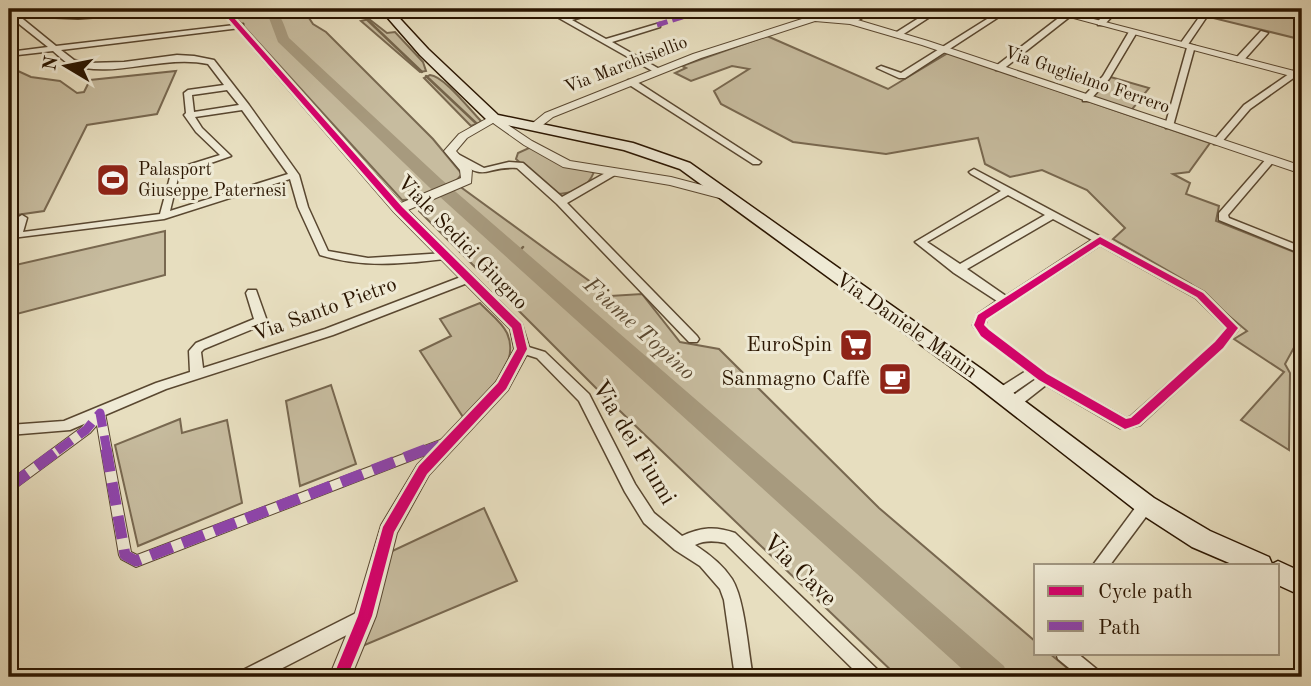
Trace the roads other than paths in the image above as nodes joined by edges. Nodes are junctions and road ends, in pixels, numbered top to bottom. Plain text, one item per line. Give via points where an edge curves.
1 (182, 9) edge
2 (223, 9) edge
3 (385, 9) edge
4 (547, 9) edge
5 (602, 9) edge
6 (832, 9) edge
7 (872, 9) edge
8 (938, 9) edge
9 (1007, 9) edge
10 (1045, 9) edge
11 (1115, 9) edge
12 (1208, 9) edge
13 (790, 10) edge
14 (10, 13) edge
15 (1068, 15) junction
16 (814, 18) junction
17 (568, 19) junction
18 (851, 21) junction
19 (798, 23) junction
20 (1101, 23) junction
21 (657, 25) dead end
22 (240, 26) junction
23 (1133, 32) junction
24 (1265, 33) dead end
25 (896, 35) junction
26 (606, 41) junction
27 (1187, 45) junction
28 (53, 48) junction
29 (946, 50) junction
30 (9, 54) edge
31 (1240, 59) junction
32 (881, 68) dead end
33 (999, 68) junction
34 (659, 71) junction
35 (1300, 73) edge
36 (631, 82) junction
37 (230, 87) junction
38 (1086, 99) junction
39 (246, 107) junction
40 (188, 115) junction
41 (493, 118) junction
42 (535, 126) junction
43 (1169, 126) junction
44 (1217, 142) junction
45 (450, 152) junction
46 (1270, 160) junction
47 (756, 162) dead end
48 (1302, 170) edge
49 (974, 172) dead end
50 (612, 173) junction
51 (294, 175) junction
52 (1008, 191) junction
53 (727, 196) junction
54 (561, 202) junction
55 (399, 209) junction
56 (1052, 215) junction
57 (164, 216) junction
58 (22, 218) dead end
59 (1100, 240) junction
60 (1302, 251) edge
61 (445, 256) junction
62 (958, 270) junction
63 (466, 279) junction
64 (252, 293) dead end
65 (1005, 301) junction
66 (693, 338) dead end
67 (522, 349) junction
68 (197, 374) junction
69 (1040, 375) junction
70 (1007, 398) junction
71 (100, 413) junction
72 (9, 430) edge
73 (451, 441) junction
74 (9, 488) edge
75 (1146, 505) junction
76 (680, 545) junction
77 (1102, 564) edge
78 (1258, 564) edge
79 (1280, 574) edge
80 (1302, 584) edge
81 (365, 617) junction
82 (1065, 654) edge
83 (247, 677) edge
84 (340, 677) edge
85 (744, 677) edge
86 (873, 677) edge
87 (1093, 677) edge

1 - 14 street via 78,16
2 - 22 street, Viale Sedici Giugno
3 - 41 main road
4 - 17 street
5 - 17 street
6 - 16 street
7 - 18 street
8 - 25 street
9 - 29 street
10 - 15 street
11 - 20 street
12 - 27 street
13 - 16 street, Via Guglielmo Ferrero
13 - 19 street, Via Guglielmo Ferrero via 799,17
14 - 28 street
15 - 20 street
15 - 33 street
16 - 18 street, Via Guglielmo Ferrero
16 - 19 street, Via Marchisiellio
17 - 26 street
18 - 25 street, Via Guglielmo Ferrero
19 - 34 street, Via Marchisiellio
20 - 23 street
21 - 26 street
22 - 28 street
22 - 55 street, Viale Sedici Giugno
23 - 27 street
23 - 38 street via 1106,77
24 - 31 street
25 - 29 street, Via Guglielmo Ferrero
26 - 34 street
27 - 31 street
27 - 43 street
28 - 30 street
28 - 37 street via 71,62 95,67 202,59 211,61
29 - 32 street via 902,76
29 - 33 street, Via Guglielmo Ferrero
31 - 35 street
33 - 38 street, Via Guglielmo Ferrero
34 - 36 street, Via Marchisiellio
35 - 44 street via 1247,107
36 - 42 street, Via Marchisiellio via 548,115
36 - 47 street
37 - 39 street
37 - 40 street via 188,93
38 - 43 street, Via Guglielmo Ferrero
39 - 40 street
39 - 51 street
40 - 57 street via 226,156 175,172
41 - 42 main road, Via Daniele Manin
41 - 45 street via 463,136
41 - 50 street via 555,159
42 - 53 main road, Via Daniele Manin via 660,155 685,166
43 - 44 street, Via Guglielmo Ferrero
44 - 46 street, Via Guglielmo Ferrero
45 - 54 street via 484,173 520,165
45 - 55 street via 466,170 467,180
46 - 48 street, Via Guglielmo Ferrero
46 - 60 street via 1223,215 1224,220
49 - 52 street
50 - 53 street via 671,181
50 - 54 street
51 - 57 street
51 - 61 street via 324,253 337,258 401,261
52 - 56 street
52 - 62 street via 920,243
53 - 70 main road, Via Daniele Manin
54 - 66 street
55 - 61 street, Viale Sedici Giugno
56 - 59 street
56 - 62 street
57 - 58 street via 16,236
59 - 65 street
59 - 69 street via 1200,295 1233,328 1135,421 1125,424
61 - 63 street, Viale Sedici Giugno
62 - 65 street
63 - 67 street, Viale Sedici Giugno via 517,327
63 - 68 street, Via Santo Pietro via 328,332
64 - 68 street, Via Santo Pietro via 261,321 200,346 195,351
65 - 69 street via 982,317 979,325
67 - 73 street via 502,386
67 - 76 street, Via dei Fiumi via 541,355 584,398 629,488 649,518
68 - 71 street, Via Santo Pietro
69 - 70 street
70 - 75 main road, Via Daniele Manin
71 - 72 street, Via Santo Pietro via 65,426
71 - 73 street via 125,555 136,561
71 - 74 street via 86,430
73 - 81 street via 423,470 388,531
75 - 77 street
75 - 78 main road, Via Daniele Manin via 1201,539
76 - 85 street, Via dei Fiumi via 706,561 726,584
76 - 86 street, Via Cave via 699,534 730,538
79 - 80 main road
81 - 83 street
81 - 84 street
82 - 87 street

